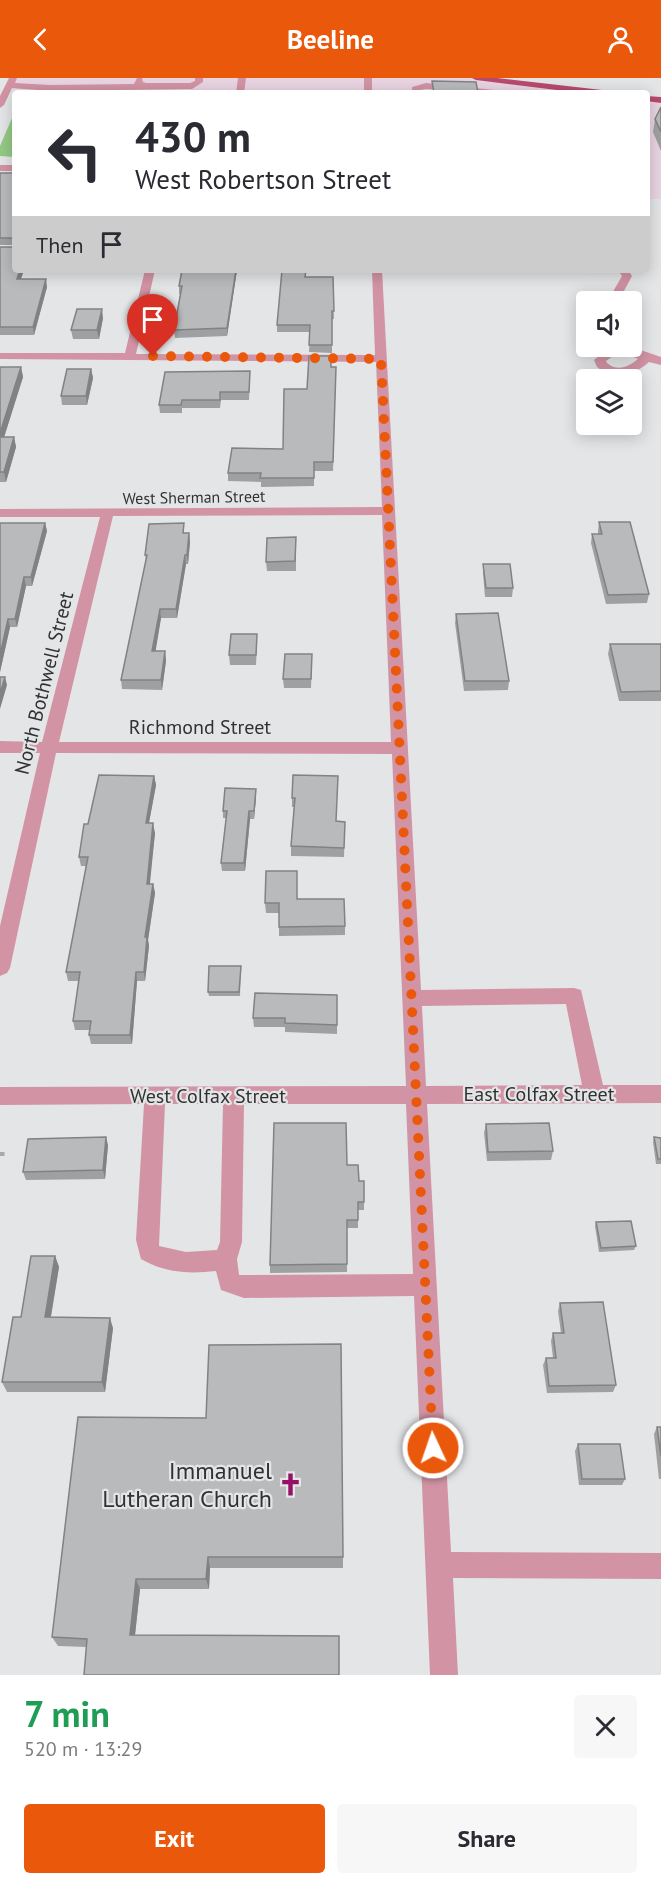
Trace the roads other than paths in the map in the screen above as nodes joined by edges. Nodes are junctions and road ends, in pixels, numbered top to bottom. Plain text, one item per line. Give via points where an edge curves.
1 (50, 78) edge
2 (104, 78) edge
3 (139, 78) edge
4 (199, 78) edge
5 (476, 78) edge
6 (490, 79) edge
7 (10, 84) edge
8 (145, 86) junction
9 (415, 90) edge
10 (465, 90) edge
11 (578, 90) edge
12 (0, 105) edge
13 (149, 273) edge
14 (377, 273) edge
15 (625, 273) edge
16 (620, 291) edge
17 (0, 356) edge
18 (130, 356) junction
19 (642, 356) edge
20 (604, 357) edge
21 (646, 358) junction
22 (381, 359) junction
23 (661, 361) edge
24 (388, 512) junction
25 (0, 513) edge
26 (106, 514) junction
27 (0, 747) edge
28 (49, 747) junction
29 (400, 748) junction
30 (0, 968) edge
31 (412, 998) junction
32 (594, 1093) junction
33 (661, 1094) edge
34 (416, 1095) junction
35 (0, 1096) edge
36 (155, 1096) junction
37 (234, 1096) junction
38 (226, 1259) junction
39 (425, 1285) junction
40 (438, 1565) junction
41 (661, 1566) edge
42 (444, 1675) edge

1 - 2 street
3 - 8 street via 138,83
4 - 8 street via 192,86
5 - 6 main road
6 - 11 main road
7 - 8 street via 50,88
7 - 12 street
9 - 10 street via 426,86
13 - 18 street
14 - 22 street
15 - 16 street
17 - 18 street
18 - 22 street
19 - 21 street
20 - 21 street via 601,365 613,372 630,370
21 - 23 street
22 - 24 street
24 - 26 street, West Sherman Street
24 - 29 street
25 - 26 street, West Sherman Street
26 - 28 street, North Bothwell Street
27 - 28 street, Richmond Street
28 - 29 street, Richmond Street
28 - 30 street, North Bothwell Street
29 - 31 street
31 - 32 street via 574,996
31 - 34 street
32 - 33 street, East Colfax Street
32 - 34 street, East Colfax Street
34 - 37 street, West Colfax Street
34 - 39 street
35 - 36 street, West Colfax Street
36 - 37 street, West Colfax Street
36 - 38 street via 149,1252 160,1260
37 - 38 street via 231,1242
38 - 39 street via 229,1282 243,1287
39 - 40 street
40 - 41 street
40 - 42 street

